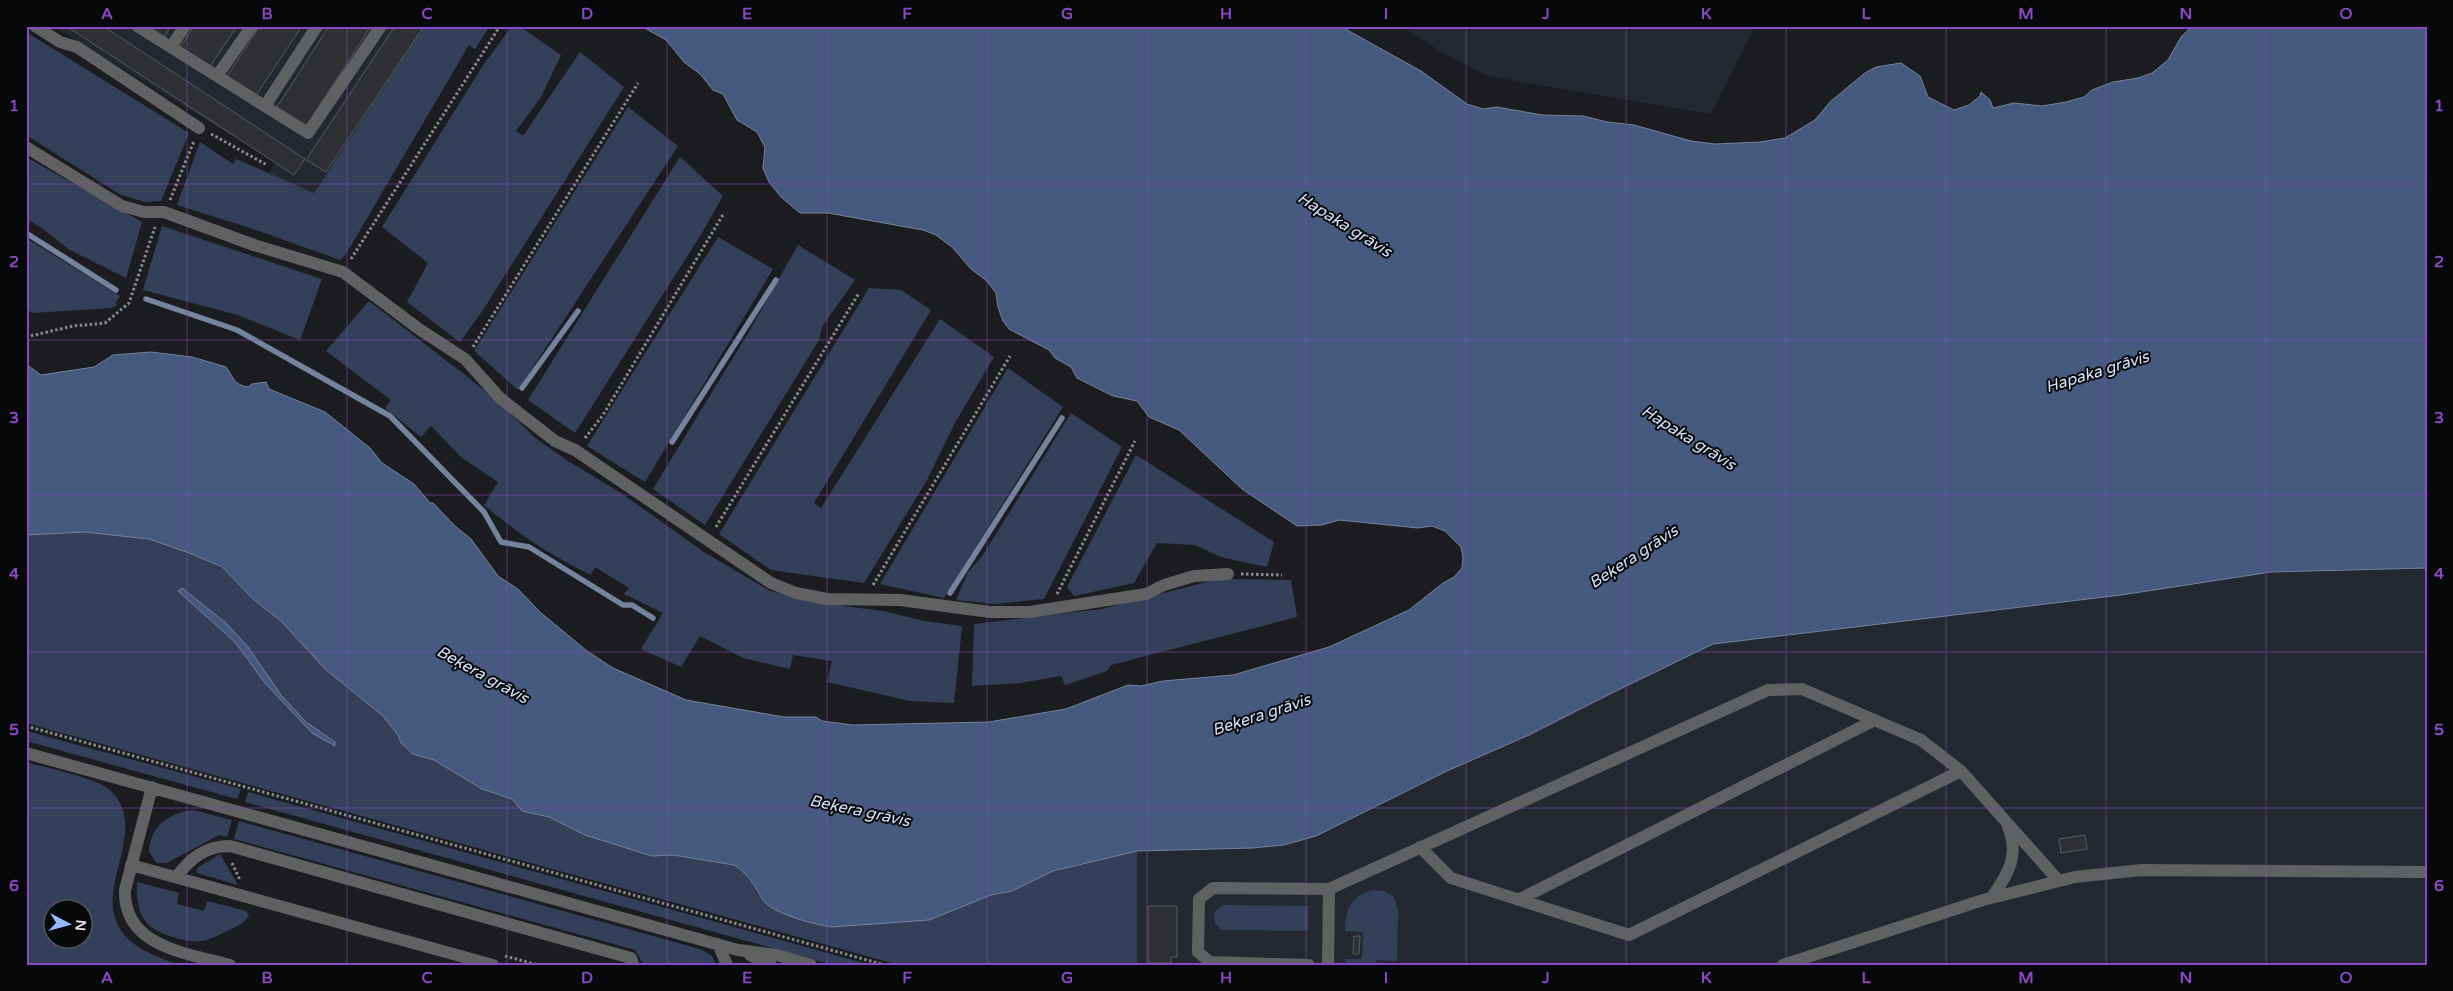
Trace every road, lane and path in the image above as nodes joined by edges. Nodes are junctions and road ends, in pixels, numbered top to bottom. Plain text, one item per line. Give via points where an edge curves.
1 (35, 26) edge
2 (137, 26) edge
3 (185, 26) edge
4 (252, 26) edge
5 (317, 26) edge
6 (381, 26) edge
7 (500, 26) edge
8 (171, 47) junction
9 (217, 76) junction
10 (638, 83) dead end
11 (265, 106) junction
12 (200, 128) junction
13 (26, 147) edge
14 (267, 165) dead end
15 (164, 212) junction
16 (724, 213) dead end
17 (343, 272) junction
18 (859, 293) dead end
19 (26, 337) edge
20 (1010, 356) dead end
21 (465, 359) junction
22 (1135, 440) dead end
23 (575, 450) junction
24 (708, 540) junction
25 (1228, 574) joint
26 (1282, 575) dead end
27 (867, 600) junction
28 (1049, 609) junction
29 (1875, 720) junction
30 (26, 726) edge
31 (26, 752) edge
32 (1961, 771) junction
33 (152, 787) junction
34 (245, 787) junction
35 (239, 811) junction
36 (2005, 820) junction
37 (230, 846) junction
38 (1420, 847) junction
39 (131, 865) junction
40 (2427, 872) edge
41 (176, 877) junction
42 (2058, 880) junction
43 (242, 882) dead end
44 (1329, 889) junction
45 (1991, 898) junction
46 (1518, 900) junction
47 (718, 944) junction
48 (738, 950) junction
49 (496, 959) edge
50 (230, 965) edge
51 (538, 965) edge
52 (633, 965) edge
53 (727, 965) edge
54 (771, 965) edge
55 (811, 965) edge
56 (885, 965) edge
57 (1309, 965) edge
58 (1328, 965) edge
59 (1783, 965) edge

1 - 12 street via 60,42 77,47
2 - 8 street
3 - 8 street
4 - 9 street
5 - 11 street
6 - 11 street via 308,133
7 - 17 path
8 - 9 street
9 - 11 street
10 - 21 path
12 - 14 path
12 - 15 path
13 - 15 street via 122,206 144,212
15 - 17 street via 254,245
15 - 19 path via 128,303 105,323 73,326
16 - 23 path via 603,415
17 - 21 street
18 - 24 path
20 - 27 path via 874,583
21 - 23 street via 500,398 555,441
22 - 28 path
23 - 24 street
24 - 27 street via 771,584 827,599
25 - 26 path
25 - 28 street via 1194,576 1146,594
27 - 28 street via 900,600 990,612
29 - 32 street via 1921,740
29 - 38 street via 1802,689 1768,690
29 - 46 street
30 - 34 path
31 - 33 street
32 - 36 street
32 - 46 street via 1629,935
33 - 35 street
33 - 39 street
34 - 35 path
34 - 56 path
35 - 47 street
36 - 42 street
36 - 45 street via 2013,846 2012,864
37 - 41 street via 214,846 187,863
37 - 43 path via 227,855
37 - 52 street via 630,958
38 - 44 street
38 - 46 street via 1451,878
39 - 41 street
39 - 50 street via 124,902 128,917 139,931 160,944
40 - 42 street via 2141,870
41 - 49 street
42 - 45 street
44 - 57 street via 1212,888 1199,899 1198,952 1210,962
44 - 58 street
45 - 59 street
47 - 48 street
47 - 53 street
48 - 54 street
48 - 55 street via 777,955
49 - 51 path

